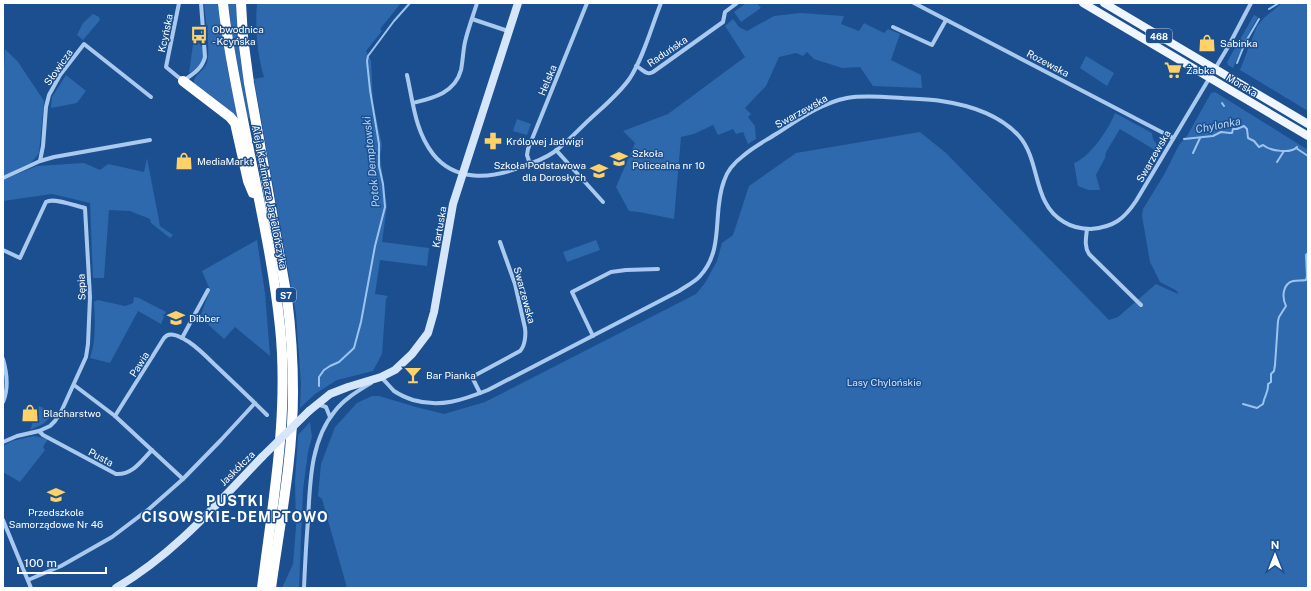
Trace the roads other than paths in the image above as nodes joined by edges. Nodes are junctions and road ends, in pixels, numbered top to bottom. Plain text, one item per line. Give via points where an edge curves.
1 (179, 3) edge
2 (201, 3) edge
3 (223, 3) edge
4 (241, 3) edge
5 (477, 3) edge
6 (518, 3) edge
7 (587, 3) edge
8 (661, 3) edge
9 (737, 3) edge
10 (914, 3) edge
11 (1083, 3) edge
12 (1104, 3) edge
13 (1252, 3) edge
14 (472, 19) junction
15 (946, 20) junction
16 (894, 27) dead end
17 (508, 31) junction
18 (636, 66) junction
19 (1214, 68) junction
20 (407, 75) dead end
21 (1209, 77) junction
22 (184, 81) junction
23 (151, 97) dead end
24 (413, 103) junction
25 (1308, 124) edge
26 (1308, 136) edge
27 (1173, 138) junction
28 (150, 140) dead end
29 (556, 150) junction
30 (40, 161) junction
31 (530, 164) junction
32 (462, 173) junction
33 (3, 178) edge
34 (603, 202) dead end
35 (261, 211) junction
36 (1087, 229) junction
37 (500, 242) dead end
38 (3, 250) edge
39 (658, 269) dead end
40 (208, 290) dead end
41 (1141, 305) dead end
42 (593, 336) junction
43 (182, 338) junction
44 (3, 359) edge
45 (381, 377) junction
46 (74, 385) junction
47 (480, 393) junction
48 (3, 402) edge
49 (254, 403) junction
50 (317, 404) junction
51 (268, 415) dead end
52 (115, 416) junction
53 (330, 417) junction
54 (39, 431) junction
55 (3, 442) edge
56 (152, 450) junction
57 (183, 479) junction
58 (3, 520) edge
59 (28, 580) junction
60 (31, 588) edge
61 (116, 588) edge
62 (262, 588) edge
63 (271, 588) edge
64 (304, 588) edge

1 - 22 street, Kcyńska via 166,66
2 - 22 street via 205,57 198,70
3 - 35 highway, Aleja Kazimierza Jagiellończyka / S7 via 229,51
4 - 63 highway, Aleja Kazimierza Jagiellończyka / S7 via 246,59 287,298 293,365 290,446
5 - 14 street
6 - 17 street, Kartuska
7 - 31 street, Helska via 528,149
8 - 18 street
9 - 18 street, Raduńska via 725,12 723,22 653,72 646,73
10 - 15 street, Rozewska
11 - 21 main road, Morska / 468
12 - 19 main road, Morska / 468
13 - 19 street, Swarzewska
14 - 17 street
14 - 24 street via 458,79 442,94
15 - 16 street via 932,45
15 - 27 street, Rozewska
17 - 32 street, Kartuska
18 - 29 street, Raduńska via 614,98
19 - 21 street, Swarzewska
19 - 25 main road, Morska / 468
20 - 24 street, Raduńska
21 - 26 main road, Morska / 468
21 - 27 street, Swarzewska
22 - 35 highway via 235,123 248,181
23 - 30 street, Słowicza via 84,44 60,75 49,95
24 - 32 street, Raduńska via 418,126 427,146 447,168
27 - 36 street, Swarzewska via 1127,214 1108,226
28 - 30 street
29 - 31 street, Raduńska
29 - 34 street
30 - 33 street
31 - 32 street, Raduńska via 495,175 476,176
32 - 45 street, Kartuska via 452,209 434,312 428,332 405,362
35 - 62 highway, Aleja Kazimierza Jagiellończyka / S7 via 278,309 283,380 280,450
36 - 41 street via 1085,244 1089,254
36 - 42 street, Swarzewska via 1066,224 1052,214 1043,199 1033,162 1025,144 1011,128 992,115 939,100 868,96 845,98 814,111 751,150 734,164 720,192 715,250 700,277 679,291
37 - 47 street, Swarzewska via 515,284 525,335 520,351 472,377
38 - 46 street, Sępia via 20,258 49,200 85,208 90,297 88,344 86,357
39 - 42 street via 611,272 572,292
40 - 43 street
42 - 47 street, Swarzewska
43 - 49 street via 190,342
43 - 52 street, Pawia via 166,335
44 - 48 street via 7,384
45 - 47 street, Swarzewska via 398,394 426,404 452,403
45 - 50 street, Jaskółcza via 330,394
45 - 53 street, Kartuska via 340,404
46 - 52 street
46 - 54 street, Sępia via 55,421
49 - 51 street
49 - 57 street
50 - 53 street via 326,407
50 - 61 street, Jaskółcza, bridge via 170,550 134,578
52 - 56 street
53 - 64 street, Kartuska via 318,439 309,492
54 - 55 street, Sępia
54 - 56 street, Pusta via 116,474 132,471
56 - 57 street
57 - 59 street via 112,537 61,566
58 - 59 street
59 - 60 street

